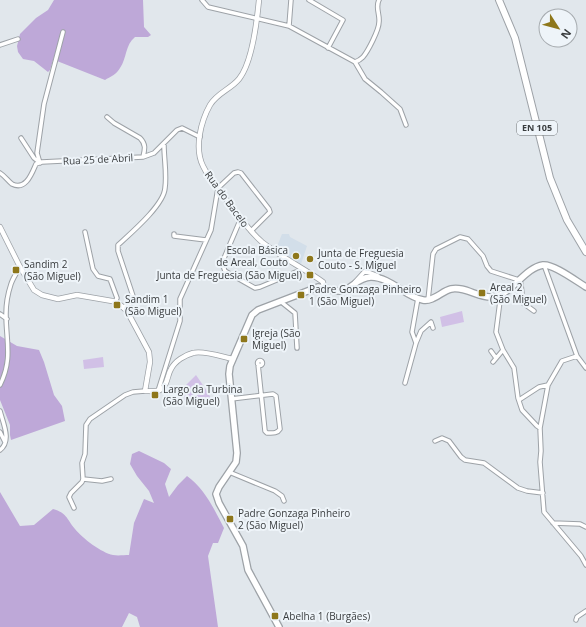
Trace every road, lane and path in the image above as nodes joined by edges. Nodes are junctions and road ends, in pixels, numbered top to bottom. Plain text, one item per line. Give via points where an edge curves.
1 (202, 0) edge
2 (259, 0) edge
3 (291, 0) edge
4 (309, 0) edge
5 (379, 0) edge
6 (499, 0) edge
7 (257, 19) junction
8 (289, 26) junction
9 (63, 32) dead end
10 (18, 39) dead end
11 (0, 45) edge
12 (328, 48) junction
13 (355, 62) junction
14 (107, 117) dead end
15 (406, 125) dead end
16 (200, 137) junction
17 (21, 138) dead end
18 (164, 145) junction
19 (143, 157) junction
20 (40, 163) junction
21 (0, 173) edge
22 (218, 188) junction
23 (241, 218) junction
24 (0, 227) edge
25 (251, 231) junction
26 (86, 232) dead end
27 (174, 234) dead end
28 (206, 240) junction
29 (586, 252) edge
30 (544, 265) junction
31 (20, 267) junction
32 (303, 269) junction
33 (519, 280) junction
34 (321, 287) junction
35 (586, 287) edge
36 (498, 296) junction
37 (418, 298) junction
38 (428, 300) junction
39 (280, 301) junction
40 (115, 302) junction
41 (123, 307) junction
42 (534, 311) dead end
43 (0, 314) edge
44 (6, 319) junction
45 (432, 328) dead end
46 (416, 343) junction
47 (297, 348) dead end
48 (503, 350) junction
49 (491, 351) dead end
50 (577, 356) junction
51 (496, 358) junction
52 (233, 359) junction
53 (493, 362) dead end
54 (258, 364) dead end
55 (586, 368) edge
56 (405, 383) dead end
57 (0, 385) edge
58 (548, 385) junction
59 (145, 391) junction
60 (158, 391) junction
61 (261, 395) junction
62 (231, 399) junction
63 (519, 400) junction
64 (0, 411) edge
65 (540, 428) junction
66 (0, 432) edge
67 (435, 441) dead end
68 (6, 443) junction
69 (0, 450) edge
70 (229, 472) junction
71 (84, 478) junction
72 (111, 479) dead end
73 (543, 493) junction
74 (284, 501) dead end
75 (74, 508) dead end
76 (553, 523) junction
77 (586, 526) edge
78 (586, 566) edge
79 (586, 610) edge
80 (576, 620) dead end
81 (279, 627) edge

1 - 7 street via 208,7
2 - 7 street, Rua do Bacelo
3 - 8 street
4 - 12 street via 343,20
5 - 13 street via 379,26 365,55
6 - 29 main road, EN 105 via 515,38 550,178 567,220
7 - 8 street
7 - 16 street, Rua do Bacelo via 243,74 211,103
8 - 12 street
9 - 20 street via 44,104 37,153
10 - 11 street
12 - 13 street
13 - 15 street via 364,79 400,109
14 - 19 street via 143,141
16 - 18 street, Rua 25 de Abril via 182,128
16 - 22 street, Rua do Bacelo via 203,167
17 - 20 street
18 - 19 street, Rua 25 de Abril
18 - 41 street via 166,189 163,197 143,222 118,245 134,299 131,304
19 - 20 street, Rua 25 de Abril
20 - 21 street via 36,164 27,182 21,185 12,184
22 - 23 street, Rua do Bacelo
22 - 25 street via 234,173 241,173 269,209 268,215
22 - 28 street via 211,230
23 - 25 street, Rua do Bacelo
23 - 32 street via 222,263 225,271 255,288
24 - 31 street
25 - 32 street, Rua do Bacelo via 264,243
26 - 40 street via 93,269 98,276 110,279 117,298
27 - 28 street
28 - 60 street via 180,299 180,321
30 - 33 main road via 535,268
30 - 35 main road via 552,266
30 - 50 street
31 - 40 street via 34,290 42,295 58,299 77,295
31 - 44 street via 11,283
32 - 34 street, Rua do Bacelo via 323,282
33 - 36 main road
33 - 38 street via 491,271 483,256 468,239 460,237 436,249 433,254
33 - 42 street via 523,304
34 - 37 main road via 339,291 370,277 382,279
34 - 39 main road
36 - 38 main road via 488,297 457,288
36 - 48 street via 500,301 496,332
37 - 38 main road
37 - 46 street via 412,332
39 - 47 street via 295,312
39 - 52 main road via 252,315
40 - 41 street
41 - 59 street via 149,352 150,362
43 - 44 street
44 - 57 street via 8,360
45 - 46 street via 431,322 426,325
46 - 56 street
48 - 51 street
48 - 63 street via 514,368
49 - 51 street
50 - 55 street
50 - 58 street via 562,361
51 - 53 street
52 - 60 street via 193,353 176,362 165,386
52 - 62 main road via 229,374
54 - 61 street
58 - 63 street via 539,387
58 - 65 street
59 - 60 street
59 - 71 street via 125,395 90,419 86,425 85,454 82,463
61 - 61 street via 276,396 280,429 276,433 265,431
61 - 62 street
62 - 70 main road via 237,453 236,462
63 - 65 street via 522,410
64 - 68 street
65 - 73 street
66 - 68 street
67 - 73 street via 442,438 449,441 461,457 484,464 518,488
68 - 69 street
70 - 74 street via 275,491
70 - 81 main road via 216,494 218,503 243,546 248,570
71 - 72 street via 102,481
71 - 75 street via 71,493
73 - 76 street via 544,512
76 - 77 street
76 - 78 street via 581,556
79 - 80 street

